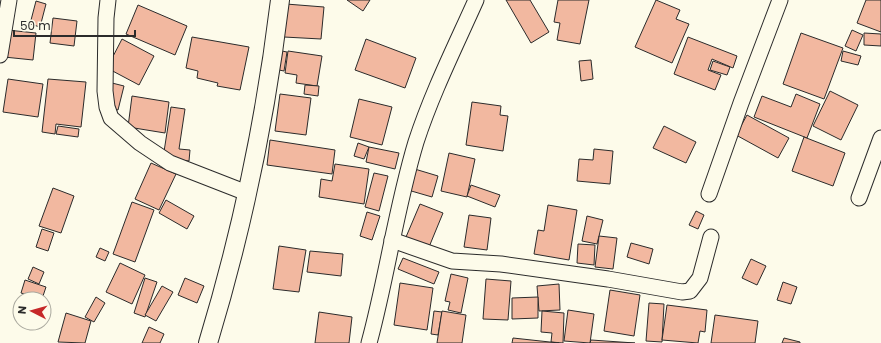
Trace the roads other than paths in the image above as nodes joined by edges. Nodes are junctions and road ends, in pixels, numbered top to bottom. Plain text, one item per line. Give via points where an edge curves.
1 (9, 0) edge
2 (108, 0) edge
3 (280, 0) edge
4 (476, 0) edge
5 (780, 0) edge
6 (0, 55) edge
7 (881, 138) edge
8 (247, 193) junction
9 (709, 194) dead end
10 (859, 198) dead end
11 (711, 237) dead end
12 (392, 240) junction
13 (208, 343) edge
14 (369, 343) edge

1 - 6 street
2 - 8 street via 105,91 111,118 170,163
3 - 8 street via 267,96
4 - 12 street via 438,83 416,142
5 - 9 street
7 - 10 street
8 - 13 street
11 - 12 street via 700,278 690,291 682,292 501,264 452,261
12 - 14 street

